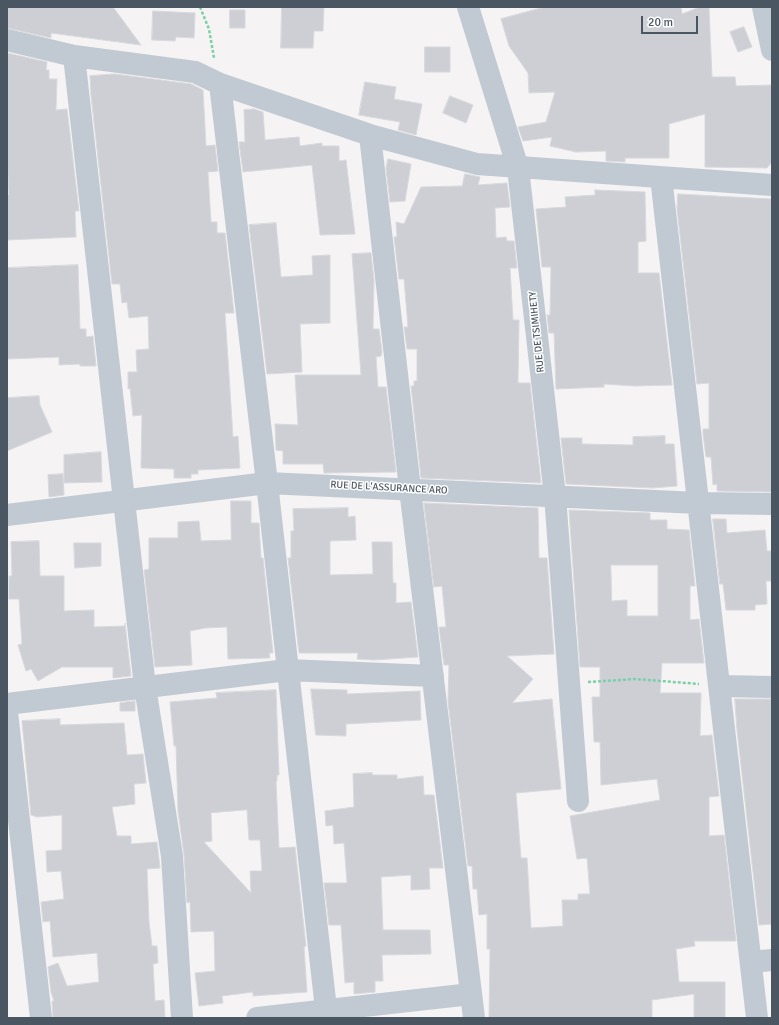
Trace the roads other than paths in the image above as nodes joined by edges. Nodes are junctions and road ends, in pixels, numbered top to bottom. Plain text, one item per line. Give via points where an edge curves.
1 (468, 7) edge
2 (763, 7) edge
3 (7, 40) edge
4 (772, 50) edge
5 (74, 56) junction
6 (220, 84) junction
7 (370, 135) junction
8 (518, 168) junction
9 (660, 177) junction
10 (772, 185) edge
11 (267, 483) junction
12 (410, 489) junction
13 (555, 496) junction
14 (124, 500) junction
15 (698, 502) junction
16 (772, 504) edge
17 (7, 515) edge
18 (287, 670) junction
19 (433, 676) junction
20 (719, 686) junction
21 (145, 687) junction
22 (772, 687) edge
23 (7, 704) edge
24 (7, 712) edge
25 (578, 801) dead end
26 (772, 960) edge
27 (751, 962) junction
28 (471, 994) junction
29 (327, 1014) edge
30 (41, 1018) edge
31 (182, 1018) edge
32 (257, 1018) edge
33 (474, 1018) edge
34 (757, 1018) edge

1 - 8 street, RUE DE TSIMIHETY
2 - 4 street
3 - 5 street
5 - 6 street via 195,72
5 - 14 street
6 - 7 street
6 - 11 street
7 - 8 street via 477,164
7 - 12 street
8 - 9 street
8 - 13 street, RUE DE TSIMIHETY
9 - 10 street
9 - 15 street
11 - 12 street, RUE DE L'ASSURANCE ARO
11 - 14 street, RUE DE L'ASSURANCE ARO
11 - 18 street
12 - 13 street, RUE DE L'ASSURANCE ARO
12 - 19 street
13 - 15 street, RUE DE L'ASSURANCE ARO
13 - 25 street, RUE DE TSIMIHETY
14 - 17 street, RUE DE L'ASSURANCE ARO
14 - 21 street
15 - 16 street, RUE DE L'ASSURANCE ARO
15 - 20 street
18 - 19 street
18 - 21 street
18 - 29 street
19 - 28 street
20 - 22 street
20 - 27 street
21 - 23 street
21 - 31 street via 172,856
24 - 30 street
26 - 27 street
27 - 34 street
28 - 29 street
28 - 33 street
29 - 32 street

